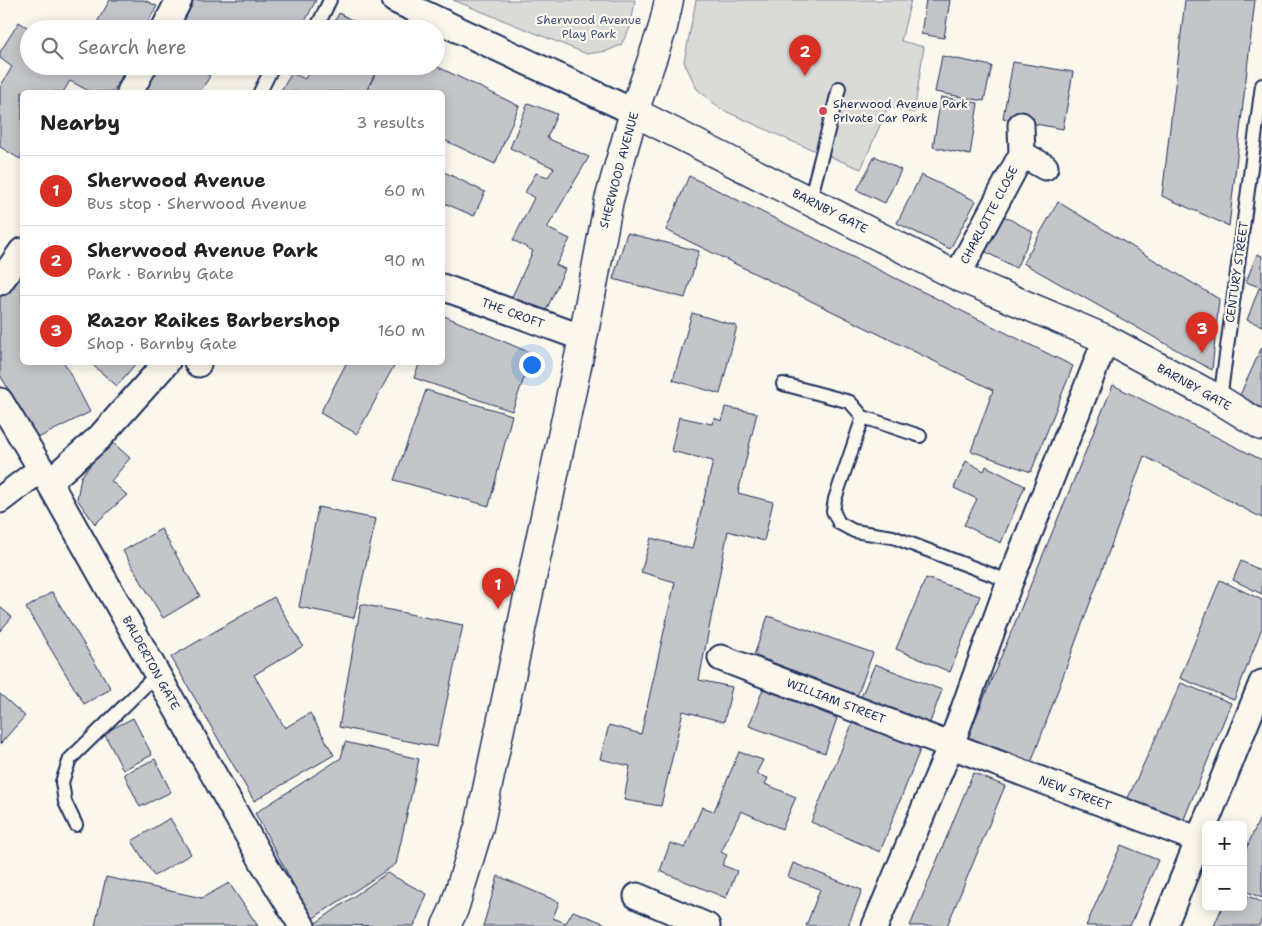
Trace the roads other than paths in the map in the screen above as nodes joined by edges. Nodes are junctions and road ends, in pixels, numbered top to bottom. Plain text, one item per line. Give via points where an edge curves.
1 (179, 0) edge
2 (330, 0) edge
3 (395, 0) edge
4 (668, 0) edge
5 (169, 20) edge
6 (320, 20) edge
7 (438, 20) edge
8 (445, 23) edge
9 (139, 75) edge
10 (268, 75) edge
11 (1262, 85) edge
12 (839, 88) dead end
13 (131, 90) edge
14 (261, 90) edge
15 (634, 112) junction
16 (1021, 126) dead end
17 (1022, 154) junction
18 (1045, 167) dead end
19 (810, 200) junction
20 (20, 253) edge
21 (957, 276) junction
22 (0, 282) edge
23 (445, 288) edge
24 (583, 338) junction
25 (1106, 339) junction
26 (164, 365) edge
27 (783, 384) dead end
28 (0, 400) edge
29 (1220, 400) junction
30 (863, 417) junction
31 (1262, 426) edge
32 (920, 436) dead end
33 (45, 476) junction
34 (0, 500) edge
35 (1008, 589) junction
36 (721, 658) dead end
37 (157, 674) junction
38 (1262, 684) edge
39 (951, 745) junction
40 (76, 825) dead end
41 (1199, 840) junction
42 (637, 896) dead end
43 (302, 926) edge
44 (446, 926) edge
45 (707, 926) edge
46 (875, 926) edge
47 (1164, 926) edge

1 - 5 street
2 - 6 lane
3 - 7 street, BARNBY GATE
4 - 15 street, SHERWOOD AVENUE via 663,27
8 - 15 street, BARNBY GATE
9 - 13 street
10 - 14 lane
11 - 29 lane, CENTURY STREET
12 - 19 lane
15 - 19 street, BARNBY GATE
15 - 24 street, SHERWOOD AVENUE via 609,200
16 - 17 street, CHARLOTTE CLOSE
17 - 18 street, CHARLOTTE CLOSE
17 - 21 street, CHARLOTTE CLOSE
19 - 21 street, BARNBY GATE
20 - 22 street
21 - 25 street, BARNBY GATE
23 - 24 street, THE CROFT
24 - 44 street, SHERWOOD AVENUE via 479,827
25 - 29 street, BARNBY GATE
25 - 35 street
26 - 33 street via 99,438
27 - 30 lane via 850,402
28 - 33 street, BALDERTON GATE
29 - 31 street, BARNBY GATE
30 - 32 lane
30 - 35 lane via 835,499 833,511 839,523 854,531 893,538
33 - 34 street
33 - 37 street, BALDERTON GATE
35 - 39 street
36 - 39 street, WILLIAM STREET
37 - 40 lane via 70,759 62,782 65,802
37 - 43 street, BALDERTON GATE
38 - 41 street
39 - 41 street, NEW STREET
39 - 46 street
41 - 47 street
42 - 45 street

